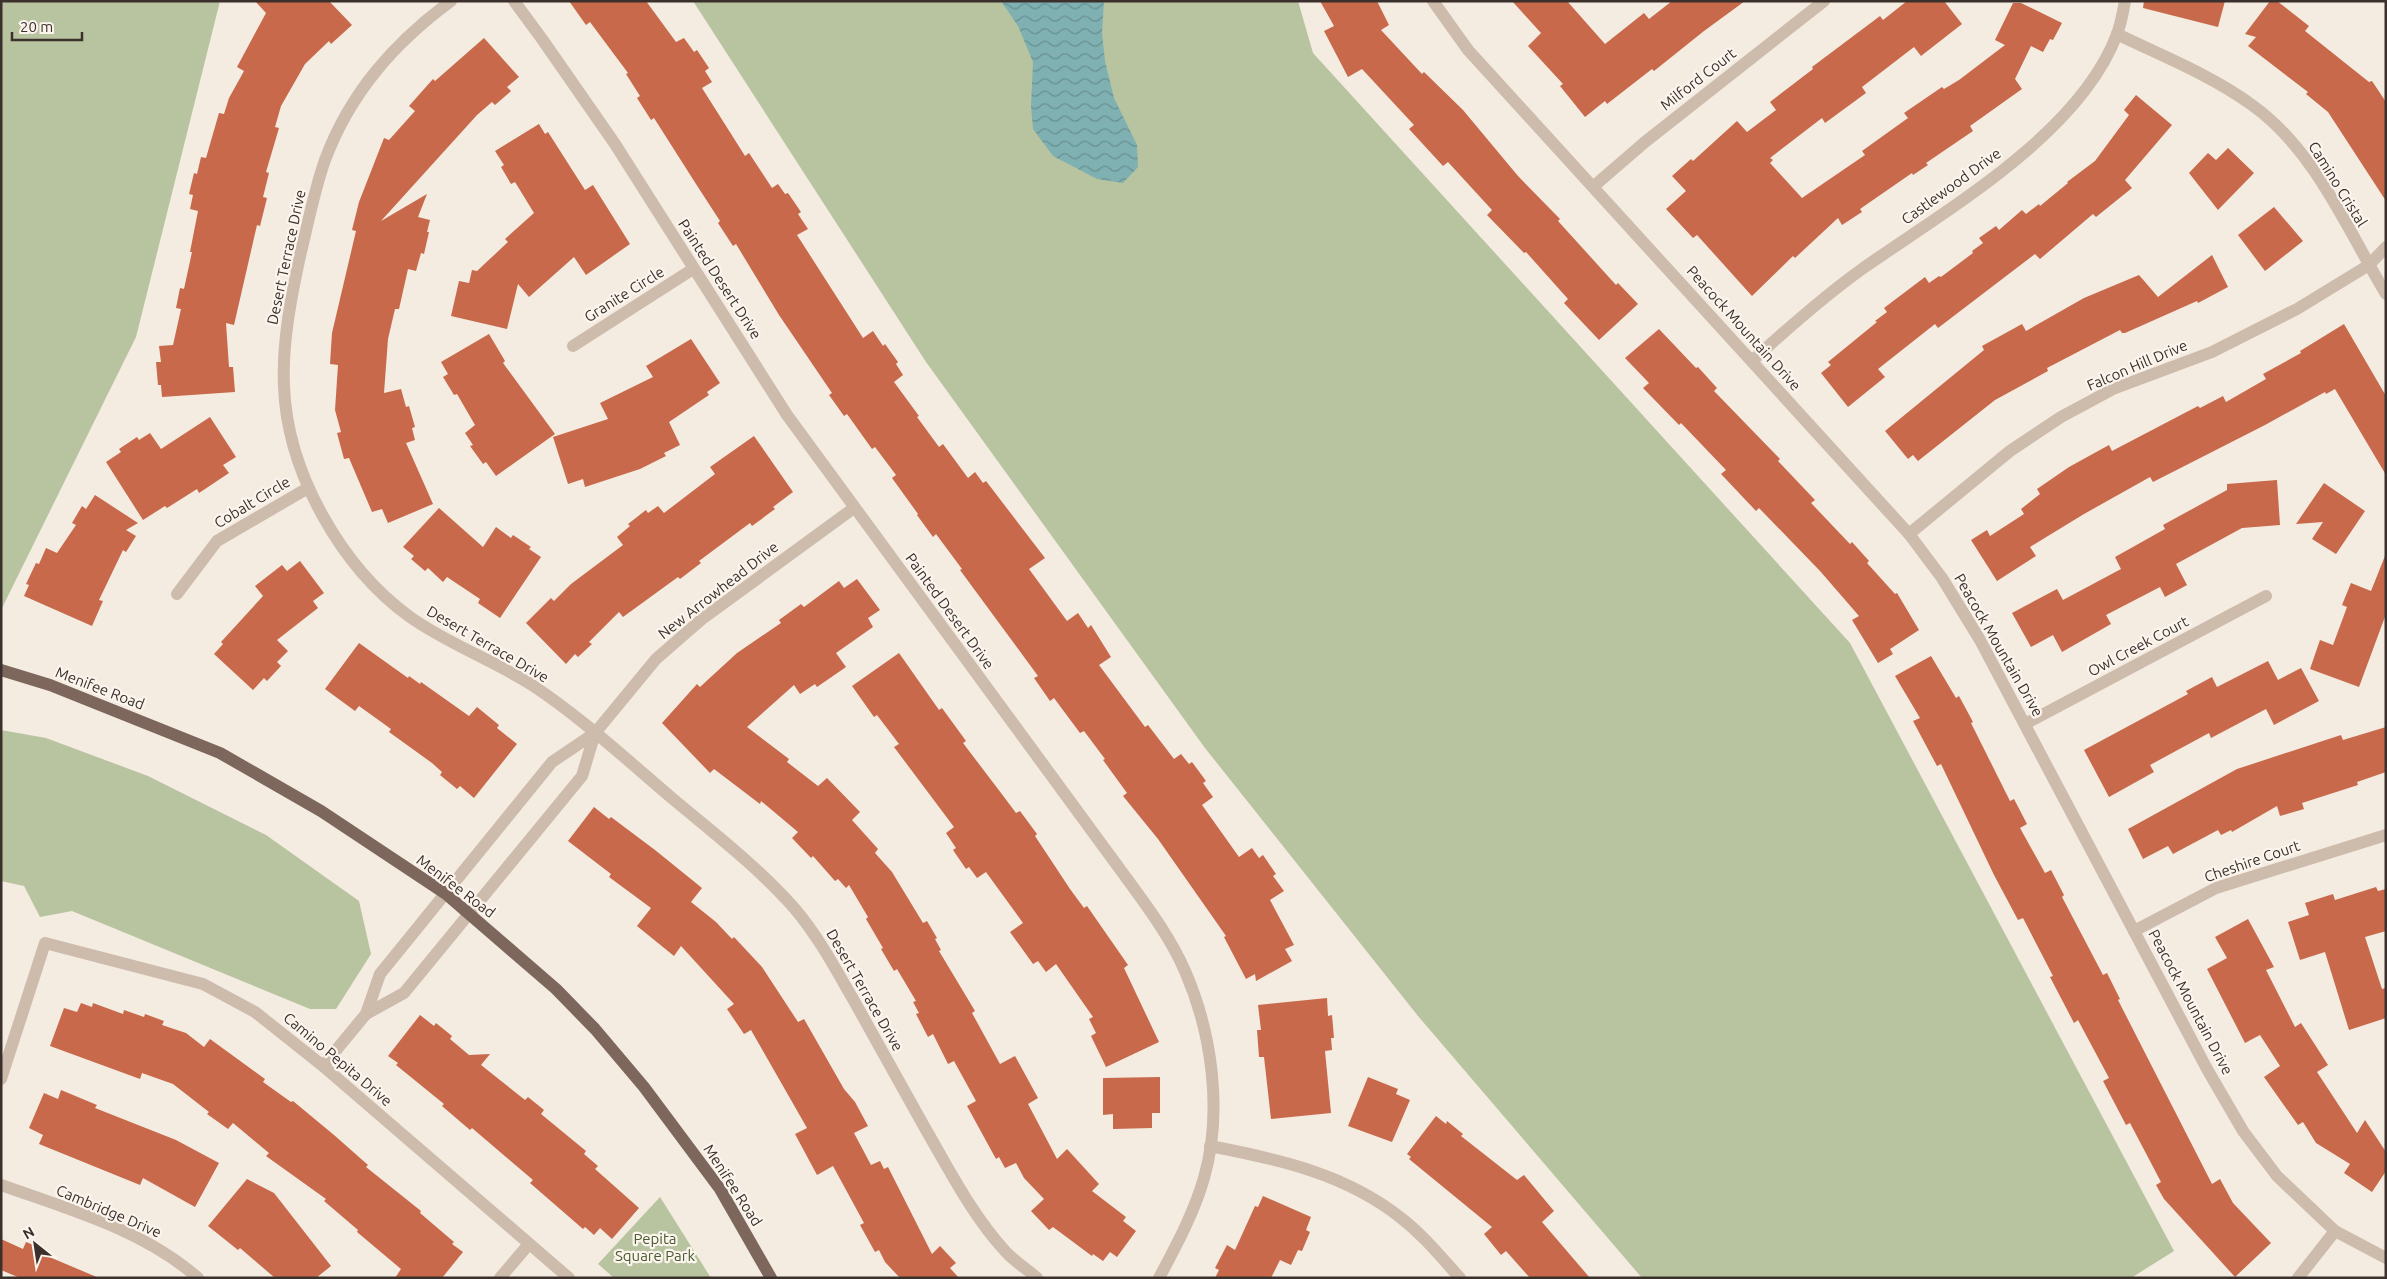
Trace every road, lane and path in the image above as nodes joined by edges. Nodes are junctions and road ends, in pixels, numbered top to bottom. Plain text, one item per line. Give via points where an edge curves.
1 (451, 1) edge
2 (514, 1) edge
3 (1433, 1) edge
4 (1824, 1) edge
5 (2125, 1) edge
6 (2117, 34) junction
7 (1594, 186) junction
8 (2386, 247) edge
9 (2386, 261) edge
10 (2368, 265) junction
11 (693, 269) junction
12 (2386, 294) edge
13 (572, 346) dead end
14 (1752, 361) junction
15 (308, 488) junction
16 (854, 508) junction
17 (1909, 534) junction
18 (177, 594) dead end
19 (2266, 596) dead end
20 (1, 670) edge
21 (2025, 724) junction
22 (595, 733) junction
23 (2386, 835) edge
24 (446, 894) junction
25 (469, 914) junction
26 (2134, 931) junction
27 (366, 1014) junction
28 (323, 1066) junction
29 (1, 1079) edge
30 (1210, 1146) junction
31 (1, 1185) edge
32 (2335, 1231) junction
33 (529, 1244) junction
34 (2386, 1258) edge
35 (198, 1278) edge
36 (500, 1278) edge
37 (569, 1278) edge
38 (771, 1278) edge
39 (1037, 1278) edge
40 (1158, 1278) edge
41 (1460, 1278) edge
42 (2298, 1278) edge

1 - 15 street, Desert Terrace Drive via 420,24 381,63 352,106 326,159 311,207 285,345 284,388 292,442
2 - 11 street, Painted Desert Drive via 615,144
3 - 7 street, Peacock Mountain Drive via 1468,50
4 - 7 street, Milford Court
5 - 6 street, Castlewood Drive
6 - 10 street, Camino Cristal via 2224,86 2254,106 2307,160
6 - 14 street, Castlewood Drive via 2096,74 2064,115 2015,160 1860,271
7 - 14 street, Peacock Mountain Drive
8 - 10 street, Falcon Hill Drive
9 - 10 street, Falcon Hill Drive
10 - 12 street, Camino Cristal
10 - 17 street, Falcon Hill Drive via 2297,309 2212,352 2112,389 2061,417 2010,451
11 - 13 street, Granite Circle
11 - 16 street, Painted Desert Drive via 787,414
14 - 17 street, Peacock Mountain Drive
15 - 18 street, Cobalt Circle via 218,541
15 - 22 street, Desert Terrace Drive via 336,537 385,596 430,630 536,688
16 - 22 street, New Arrowhead Drive via 702,619 656,659
16 - 30 street, Painted Desert Drive via 1134,887 1173,948 1194,992 1204,1031 1212,1088
17 - 21 street, Peacock Mountain Drive via 1966,616
19 - 21 street, Owl Creek Court
20 - 24 main road, Menifee Road via 50,685 220,753 321,810
21 - 26 street, Peacock Mountain Drive
22 - 24 street, New Arrowhead Drive via 552,762
22 - 25 street, New Arrowhead Drive via 582,776
22 - 39 street, Desert Terrace Drive via 764,876 797,912 827,952 968,1203 1008,1254
23 - 26 street, Cheshire Court via 2216,888
24 - 25 main road, Menifee Road
24 - 27 street, New Arrowhead Drive via 380,974
25 - 27 street, New Arrowhead Drive via 404,993
25 - 38 main road, Menifee Road via 556,989 644,1087 720,1189
26 - 32 street, Peacock Mountain Drive via 2243,1132 2277,1176
27 - 28 street, New Arrowhead Drive
28 - 29 street, Camino Pepita Drive via 255,1012 203,984 45,943
28 - 33 street, Camino Pepita Drive
30 - 40 street, Painted Desert Drive via 1196,1201
30 - 41 street via 1294,1163 1370,1196 1402,1218
31 - 35 street, Cambridge Drive via 95,1219 141,1240 183,1264
32 - 34 street, Peacock Mountain Drive
32 - 42 street
33 - 36 street
33 - 37 street, Camino Pepita Drive

